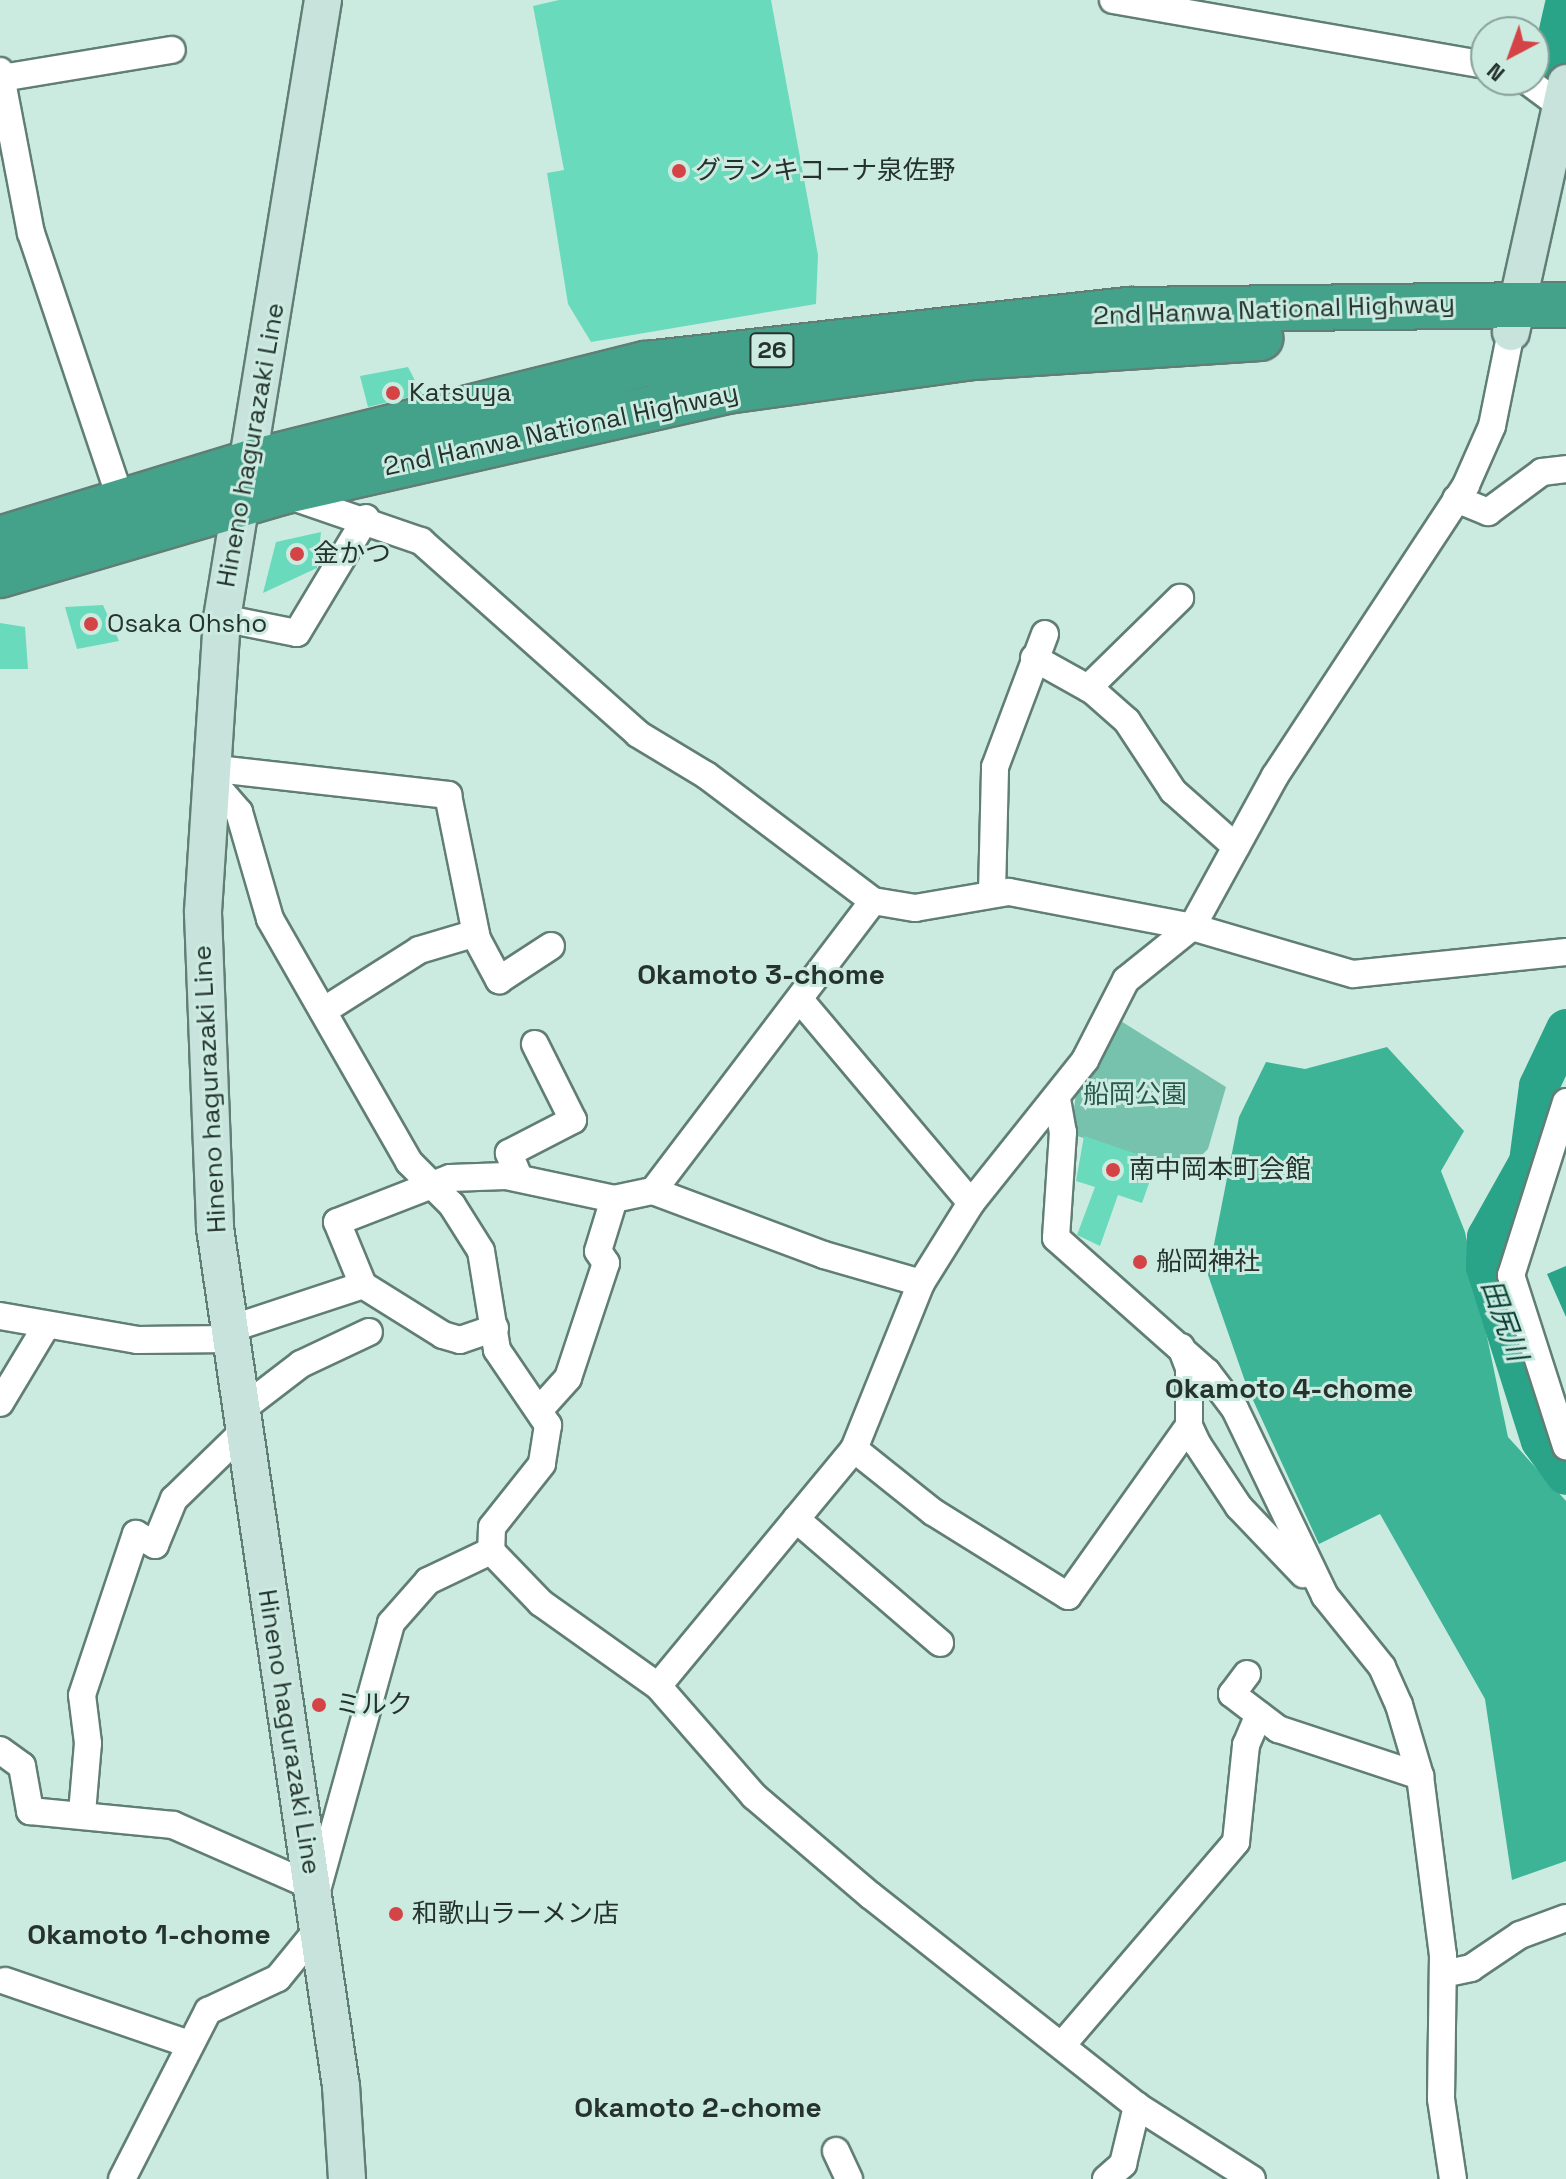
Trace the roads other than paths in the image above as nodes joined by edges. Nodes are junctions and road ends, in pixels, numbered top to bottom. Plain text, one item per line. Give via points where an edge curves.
1 (323, 0) edge
2 (1113, 0) edge
3 (172, 50) dead end
4 (1470, 62) edge
5 (1, 75) edge
6 (1563, 94) edge
7 (4, 109) edge
8 (1566, 305) edge
9 (1514, 318) junction
10 (1566, 333) edge
11 (1566, 469) edge
12 (256, 487) junction
13 (1456, 499) junction
14 (122, 503) junction
15 (366, 518) junction
16 (0, 539) edge
17 (0, 575) edge
18 (1180, 598) dead end
19 (222, 618) junction
20 (1045, 634) dead end
21 (1034, 658) junction
22 (1088, 688) junction
23 (208, 772) junction
24 (1236, 847) junction
25 (992, 893) junction
26 (873, 901) junction
27 (1192, 927) junction
28 (476, 933) junction
29 (551, 946) dead end
30 (1566, 952) edge
31 (801, 1001) junction
32 (323, 1011) junction
33 (535, 1044) dead end
34 (1057, 1099) junction
35 (1566, 1102) edge
36 (519, 1177) junction
37 (431, 1184) junction
38 (653, 1191) junction
39 (614, 1199) junction
40 (971, 1203) junction
41 (921, 1283) junction
42 (363, 1285) junction
43 (0, 1316) edge
44 (45, 1328) junction
45 (495, 1328) junction
46 (369, 1332) dead end
47 (230, 1334) junction
48 (1181, 1347) junction
49 (0, 1403) edge
50 (542, 1407) junction
51 (243, 1421) junction
52 (1189, 1426) junction
53 (1566, 1446) edge
54 (854, 1449) junction
55 (796, 1519) junction
56 (491, 1551) junction
57 (1325, 1596) junction
58 (940, 1643) dead end
59 (1247, 1674) dead end
60 (658, 1686) junction
61 (1259, 1715) junction
62 (0, 1750) edge
63 (1420, 1776) junction
64 (82, 1813) junction
65 (315, 1905) junction
66 (1566, 1918) edge
67 (1443, 1974) junction
68 (5, 1981) dead end
69 (186, 2043) junction
70 (1063, 2044) junction
71 (1137, 2106) junction
72 (836, 2151) dead end
73 (122, 2179) edge
74 (347, 2179) edge
75 (849, 2179) edge
76 (1106, 2179) edge
77 (1252, 2179) edge
78 (1453, 2179) edge

1 - 12 main road, Hineno hagurazaki Line
2 - 4 street
3 - 5 street
5 - 7 street
6 - 9 main road
7 - 14 street via 44,276
8 - 9 highway, 2nd Hanwa National Highway / 26
9 - 10 highway, 2nd Hanwa National Highway / 26
9 - 12 highway, 2nd Hanwa National Highway / 26 via 1129,310 646,364
9 - 13 street via 1492,426
11 - 13 street via 1542,472 1488,512
12 - 14 highway, 2nd Hanwa National Highway / 26
12 - 15 street
12 - 17 highway, 2nd Hanwa National Highway / 26
12 - 19 main road, Hineno hagurazaki Line
13 - 24 street
14 - 16 highway, 2nd Hanwa National Highway / 26
15 - 19 street via 297,633
15 - 26 street via 421,541 638,734 706,775
18 - 22 street
19 - 23 main road, Hineno hagurazaki Line
20 - 21 street
21 - 22 street
21 - 25 street via 995,767
22 - 24 street via 1127,721 1173,791
23 - 28 street via 448,795
23 - 32 street via 239,812 270,919
23 - 47 main road, Hineno hagurazaki Line via 205,1053 215,1228
24 - 27 street
25 - 26 street via 915,908
25 - 27 street
26 - 31 street
27 - 30 street via 1353,974
27 - 34 street via 1126,980
28 - 29 street via 499,980
28 - 32 street via 419,950
31 - 38 street via 664,1168
31 - 40 street
32 - 37 street via 409,1162
33 - 36 street via 573,1120 509,1153
34 - 40 street
34 - 48 street via 1063,1132 1056,1238
35 - 53 street via 1511,1275
36 - 37 street
36 - 39 street
37 - 42 street via 337,1222
37 - 45 street via 481,1251
38 - 39 street
38 - 41 street
39 - 50 street via 598,1251 606,1263 568,1378
40 - 41 street
41 - 54 street
42 - 45 street via 443,1335 460,1340
42 - 47 street
43 - 44 street
44 - 47 street via 137,1340
44 - 49 street
45 - 50 street via 497,1350
46 - 51 street via 301,1364
47 - 51 main road, Hineno hagurazaki Line
48 - 52 street via 1189,1368
48 - 57 street via 1235,1409
50 - 56 street via 550,1444 492,1527
51 - 64 street via 174,1499 155,1545 136,1534 82,1695 88,1743
51 - 65 main road, Hineno hagurazaki Line
52 - 54 street via 1068,1596 933,1512
52 - 57 street via 1239,1507
54 - 55 street
55 - 58 street
55 - 60 street
56 - 60 street via 541,1603
56 - 65 street via 428,1581 391,1623
57 - 63 street via 1382,1667
59 - 61 street via 1232,1694
60 - 70 street via 754,1796
61 - 63 street via 1278,1729
61 - 70 street via 1246,1745 1236,1842
62 - 64 street via 22,1766 30,1811
63 - 67 street
64 - 65 street via 173,1825
65 - 69 street via 278,1978 208,2011
65 - 74 main road, Hineno hagurazaki Line
66 - 67 street via 1520,1935 1471,1968
67 - 78 street via 1441,2099
68 - 69 street
69 - 73 street
70 - 71 street
71 - 76 street via 1123,2164
71 - 77 street
72 - 75 street

